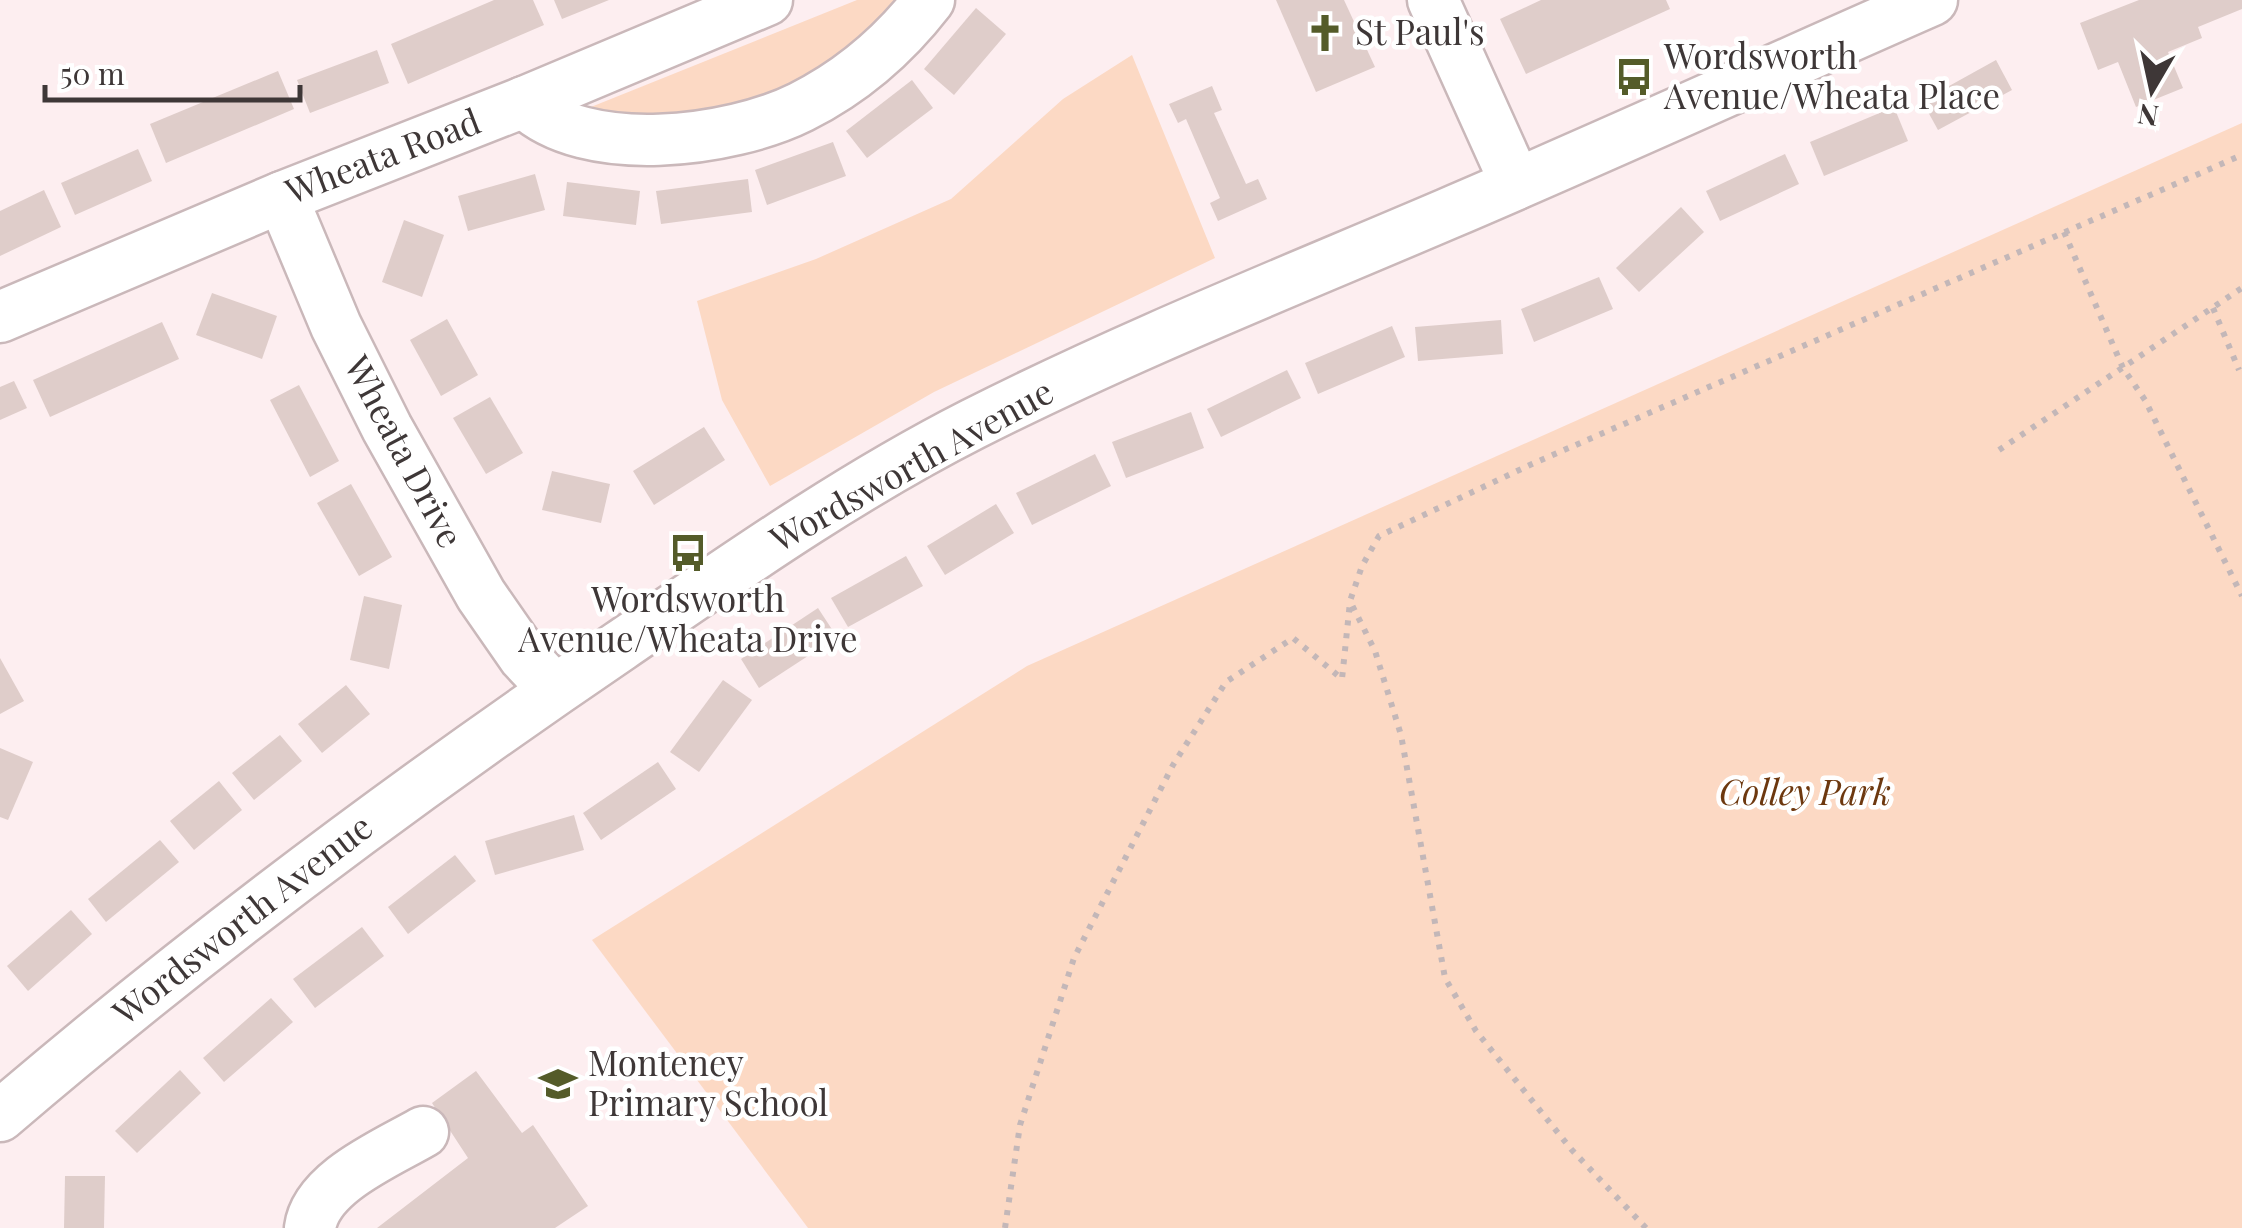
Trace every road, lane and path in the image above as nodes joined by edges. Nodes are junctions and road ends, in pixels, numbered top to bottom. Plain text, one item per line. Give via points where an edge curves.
1 (767, 0) edge
2 (929, 0) edge
3 (1434, 0) edge
4 (1932, 0) edge
5 (524, 102) junction
6 (2242, 155) edge
7 (1516, 184) junction
8 (282, 196) junction
9 (2064, 232) junction
10 (2242, 288) edge
11 (2213, 308) junction
12 (0, 317) edge
13 (2123, 368) junction
14 (2239, 370) dead end
15 (1999, 450) dead end
16 (2242, 596) edge
17 (1350, 601) junction
18 (555, 690) junction
19 (0, 1116) edge
20 (423, 1132) dead end
21 (310, 1228) edge
22 (1006, 1228) edge
23 (1646, 1228) edge

1 - 5 street, Wheata Road
2 - 5 street via 855,74 800,108 737,130 604,138 557,125
3 - 7 street
4 - 7 street, Wordsworth Avenue
5 - 8 street, Wheata Road
6 - 9 path
7 - 18 street, Wordsworth Avenue via 1120,354 970,426 852,493
8 - 12 street, Wheata Road
8 - 18 street, Wheata Drive via 336,326 396,442 481,595
9 - 13 path
9 - 17 path via 1380,536
10 - 11 path
11 - 13 path
11 - 14 path
13 - 15 path
13 - 16 path
17 - 22 path via 1342,679 1294,638 1226,682 1173,766 1074,958 1020,1124
17 - 23 path via 1375,651 1401,735 1445,978 1476,1032
18 - 19 street, Wordsworth Avenue via 414,788 118,1015
20 - 21 street via 335,1184 312,1213

